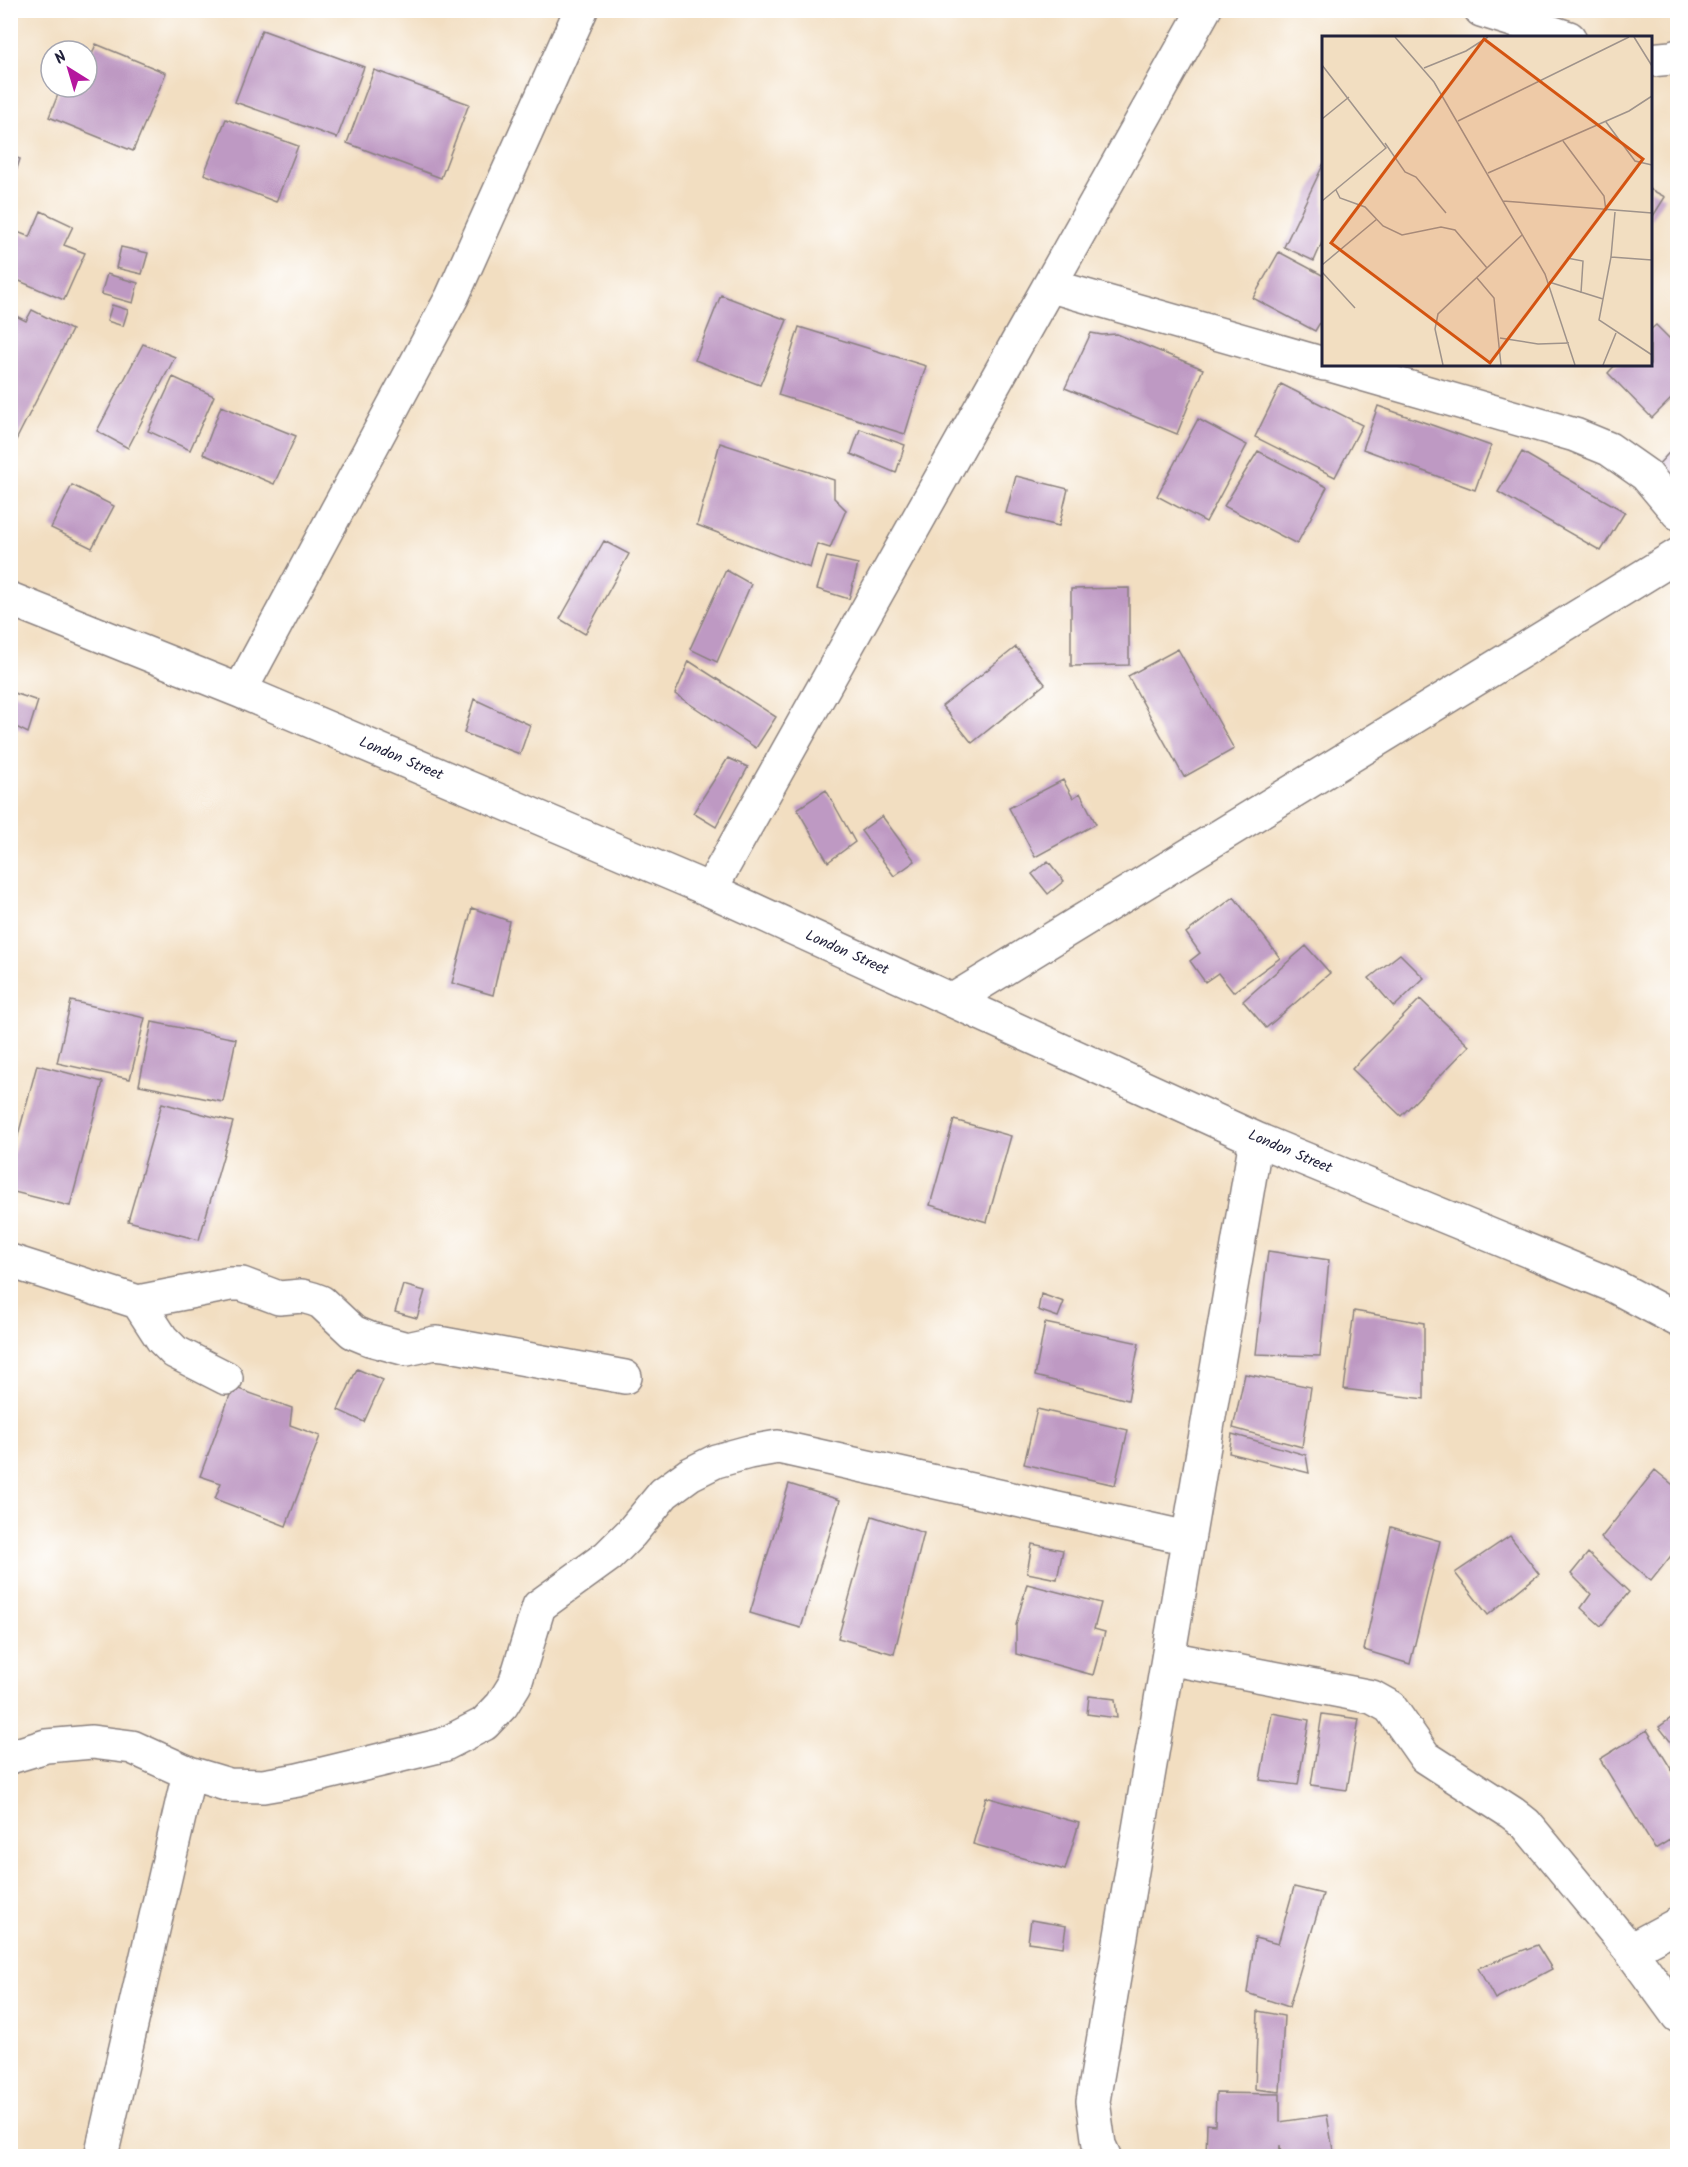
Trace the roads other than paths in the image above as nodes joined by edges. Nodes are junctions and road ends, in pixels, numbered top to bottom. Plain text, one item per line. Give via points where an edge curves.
1 (581, 10) edge
2 (1204, 10) edge
3 (1481, 10) edge
4 (1563, 36) edge
5 (1677, 56) edge
6 (1652, 60) edge
7 (1051, 286) junction
8 (1322, 363) edge
9 (1332, 366) edge
10 (1677, 513) edge
11 (1677, 555) edge
12 (10, 599) edge
13 (240, 691) junction
14 (710, 890) junction
15 (953, 1000) junction
16 (1256, 1139) junction
17 (10, 1261) edge
18 (138, 1302) junction
19 (1677, 1320) edge
20 (626, 1377) dead end
21 (226, 1378) dead end
22 (1188, 1538) junction
23 (1168, 1658) junction
24 (10, 1757) edge
25 (189, 1773) junction
26 (1677, 1924) edge
27 (1630, 1950) junction
28 (1677, 2016) edge
29 (101, 2157) edge
30 (1104, 2157) edge

1 - 13 street via 452,297
2 - 7 street
3 - 4 street
5 - 6 street
7 - 8 street
7 - 14 street
9 - 10 street via 1575,435 1609,449 1646,475
11 - 15 street
12 - 13 street, London Street
13 - 14 street, London Street
14 - 15 street, London Street
15 - 16 street, London Street
16 - 19 street, London Street via 1612,1285
16 - 22 street
17 - 18 street
18 - 20 street via 242,1284 279,1298 302,1296 321,1302 353,1332 407,1349 444,1344
18 - 21 street via 175,1352
22 - 23 street
22 - 25 street via 778,1447 749,1452 716,1461 673,1486 608,1556 539,1606 515,1684 484,1724 443,1745 263,1786 230,1785
23 - 27 street via 1372,1697 1390,1707 1425,1757 1526,1824
23 - 30 street via 1093,2101
24 - 25 street via 46,1746 92,1742 132,1747
25 - 29 street
26 - 27 street
27 - 28 street

